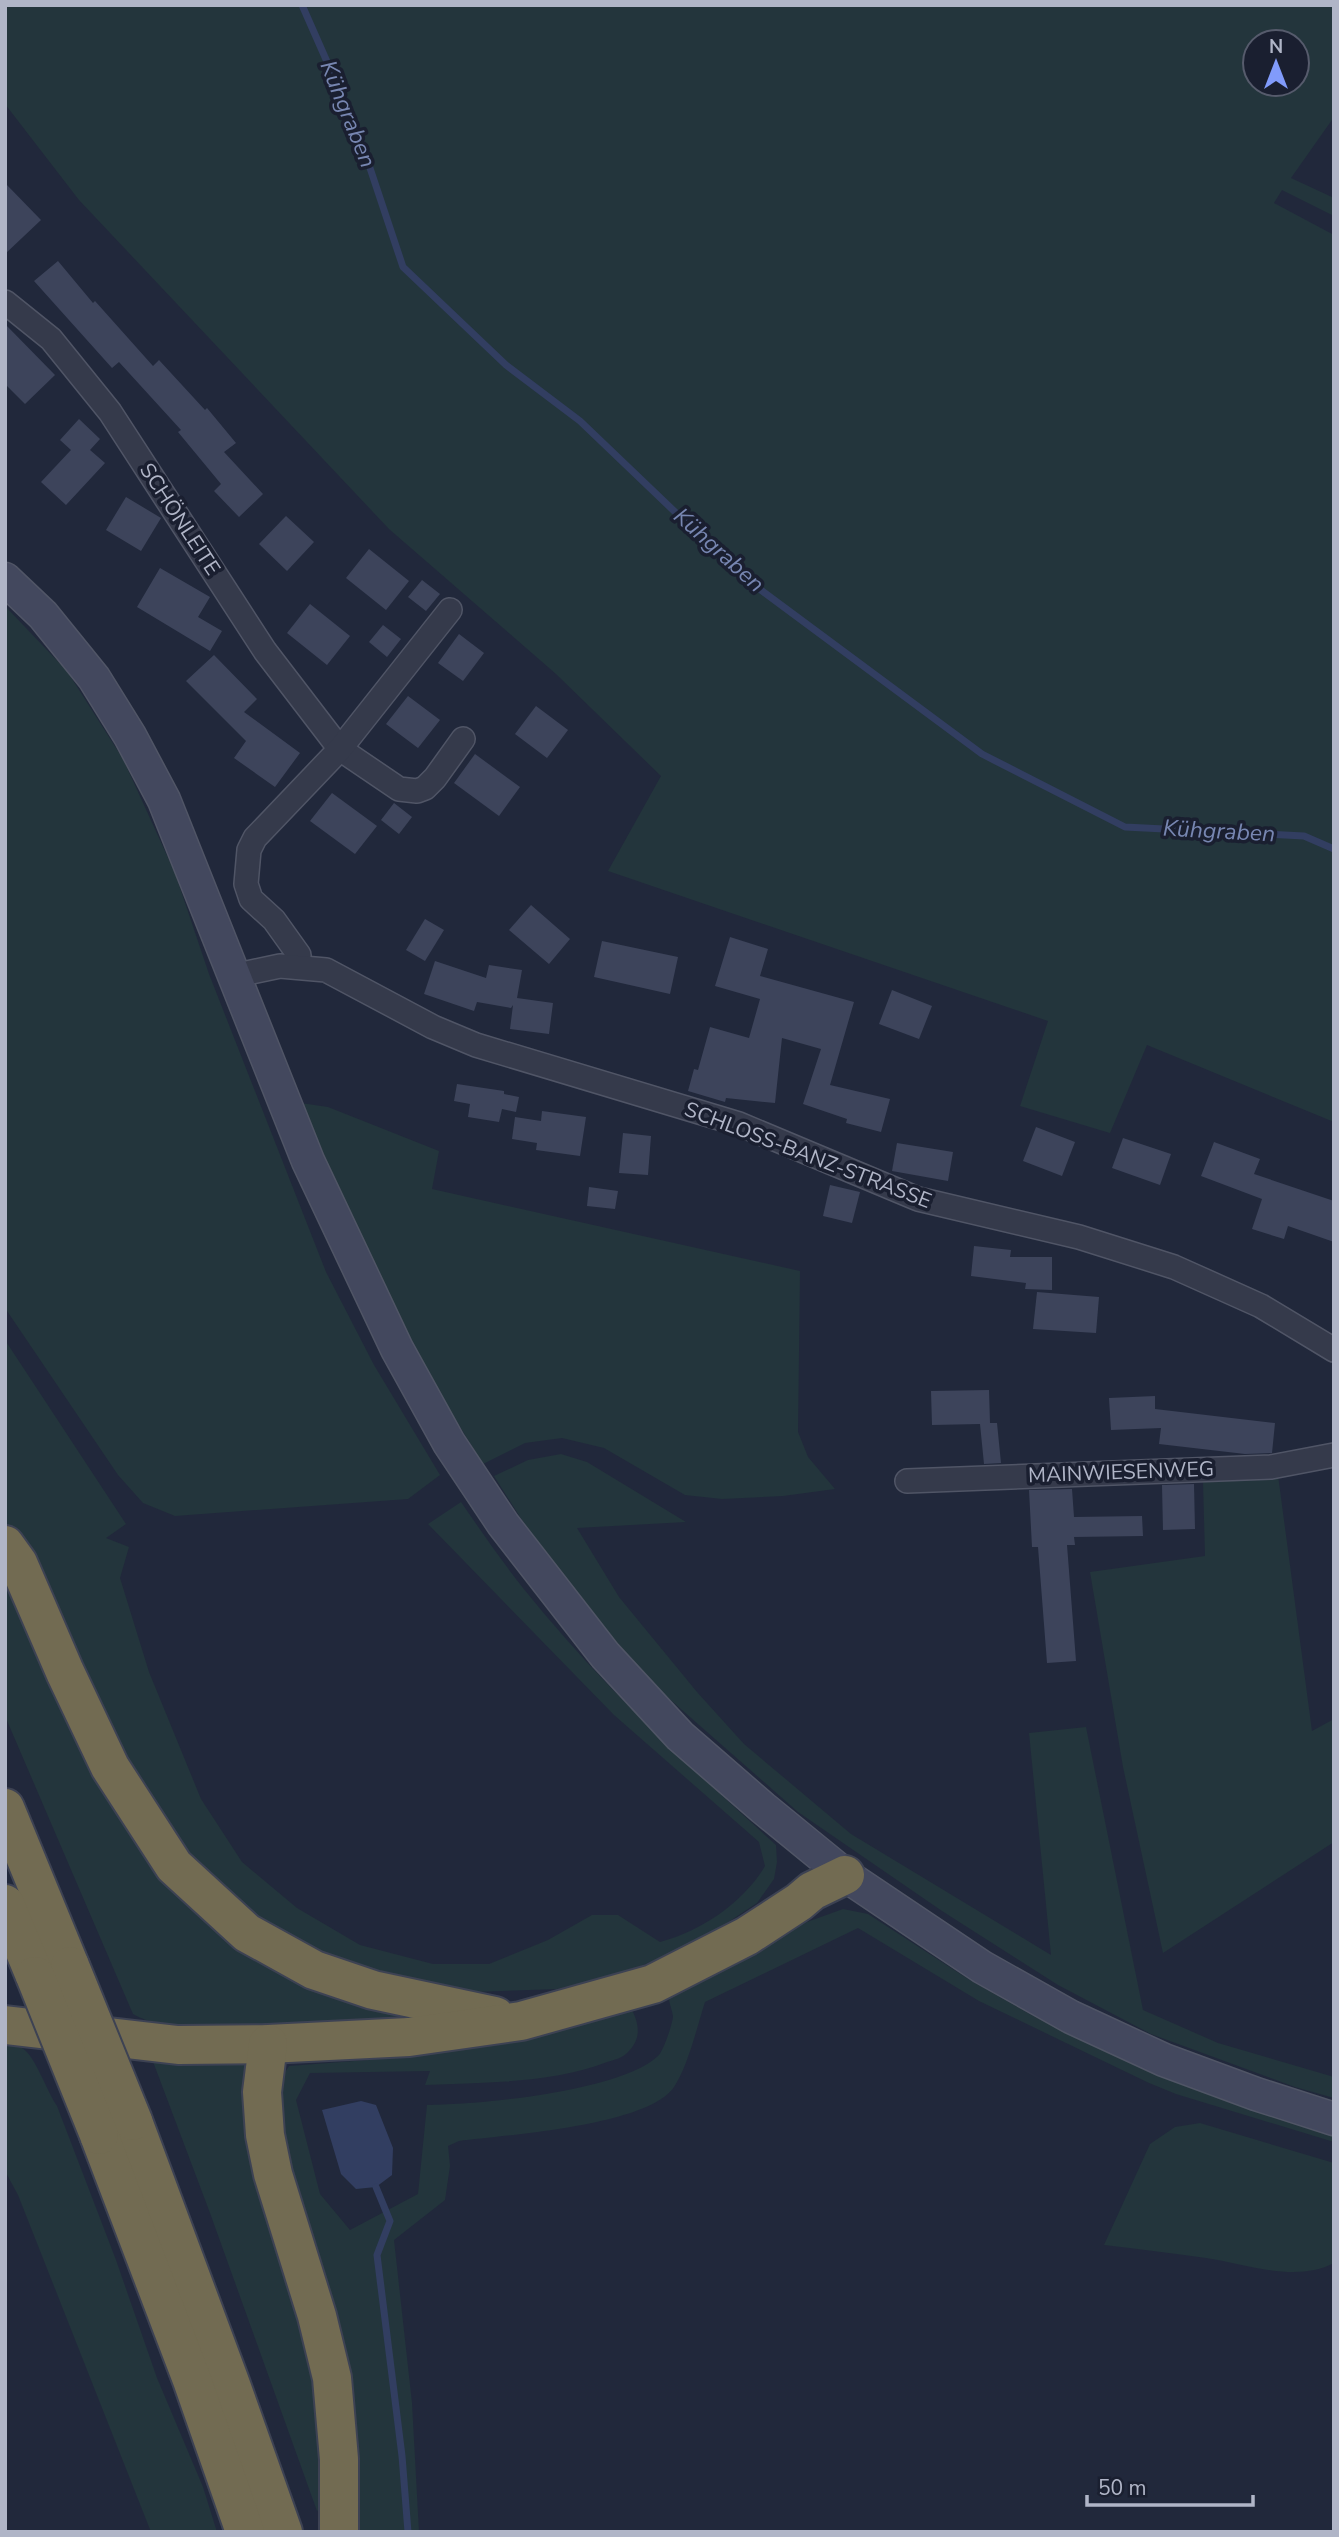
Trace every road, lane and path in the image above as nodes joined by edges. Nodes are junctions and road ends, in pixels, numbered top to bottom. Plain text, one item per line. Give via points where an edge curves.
1 (5, 302) edge
2 (5, 579) edge
3 (450, 610) dead end
4 (463, 739) dead end
5 (340, 749) junction
6 (289, 967) junction
7 (233, 976) junction
8 (1334, 1350) edge
9 (1334, 1455) edge
10 (908, 1481) dead end
11 (5, 1545) edge
12 (5, 1808) edge
13 (845, 1875) junction
14 (5, 1904) edge
15 (53, 1971) junction
16 (521, 2021) junction
17 (5, 2025) edge
18 (268, 2044) junction
19 (1334, 2119) edge
20 (116, 2128) junction
21 (245, 2532) edge
22 (283, 2532) edge
23 (339, 2532) edge

1 - 5 street, SCHÖNLEITE via 51,340 110,412 265,651
2 - 7 street via 43,615 94,678 130,736 184,846
3 - 5 street
4 - 5 street, SCHÖNLEITE via 435,778 417,791 398,789
5 - 6 street via 255,838 249,850 246,884 251,898 299,955
6 - 7 street
6 - 8 street, SCHLOSS-BANZ-STRASSE via 326,970 476,1045 739,1124 918,1199 1079,1237 1174,1267 1261,1306
7 - 13 street via 308,1161 397,1349 449,1443 503,1524 605,1655 680,1736
9 - 10 street, MAINWIESENWEG via 1271,1467
11 - 16 highway via 18,1563 110,1767 174,1866 247,1933 314,1969 373,1990
12 - 15 highway
13 - 16 highway via 812,1891 747,1936 653,1984
13 - 19 street via 982,1967 1070,2017 1164,2060
14 - 15 highway
15 - 20 highway, bridge
16 - 18 highway via 410,2037
17 - 18 highway via 178,2045
18 - 23 highway via 262,2092 265,2136 332,2378
20 - 21 highway via 192,2380
20 - 22 highway via 230,2382

